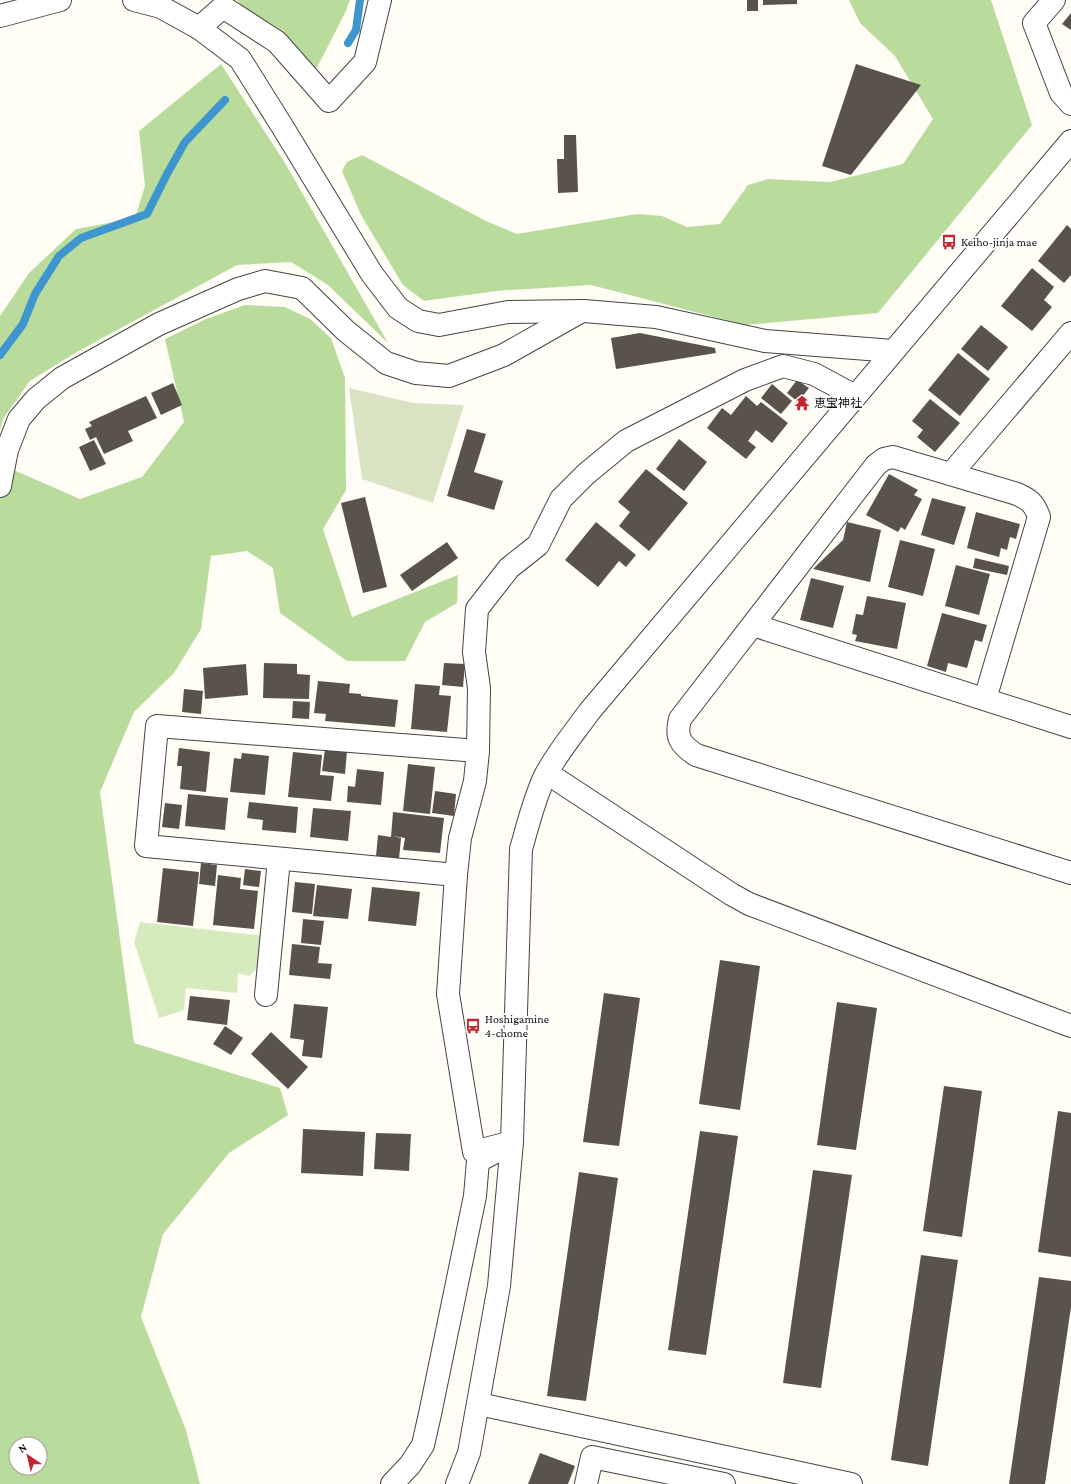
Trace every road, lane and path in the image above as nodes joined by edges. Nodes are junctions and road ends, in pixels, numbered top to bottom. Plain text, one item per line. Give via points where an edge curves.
1 (60, 0) edge
2 (134, 0) edge
3 (380, 0) edge
4 (1054, 0) edge
5 (0, 16) edge
6 (199, 28) junction
7 (1071, 104) edge
8 (1071, 141) edge
9 (584, 310) junction
10 (1071, 333) edge
11 (893, 351) junction
12 (855, 396) junction
13 (951, 474) junction
14 (0, 486) edge
15 (753, 625) junction
16 (985, 699) junction
17 (1071, 726) edge
18 (478, 751) junction
19 (547, 772) junction
20 (279, 859) junction
21 (1071, 873) edge
22 (456, 875) junction
23 (266, 995) dead end
24 (1071, 1026) edge
25 (512, 1142) junction
26 (479, 1404) junction
27 (392, 1484) edge
28 (457, 1484) edge
29 (586, 1484) edge
30 (724, 1484) edge
31 (851, 1484) edge

1 - 5 street
2 - 6 street via 161,7
3 - 6 street via 365,62 329,101 277,42 223,7
4 - 7 street via 1034,23 1061,92
6 - 9 street via 240,59 372,274 398,308 418,321 439,325 508,312
8 - 11 street
9 - 11 street via 656,316 765,341
9 - 14 street via 504,355 449,376 416,374 386,363 346,331 302,288 265,281 238,289 159,324 62,378 36,399 19,420 7,450
10 - 13 street
11 - 12 street
12 - 18 street via 814,374 783,366 745,380 626,441 586,474 561,498 538,545 509,568 477,609 474,652 479,688
12 - 19 street via 589,712
13 - 15 street via 893,457 884,459 876,465
13 - 16 street via 1017,494 1035,506 1039,517
15 - 16 street
15 - 21 street via 680,719 677,729 685,748 696,756
16 - 17 street
18 - 20 street via 157,726 146,846
18 - 22 street via 475,781 460,838
19 - 24 street via 749,904
19 - 25 street via 531,812 521,849
20 - 22 street
20 - 23 street
22 - 25 street via 448,994 474,1152
25 - 26 street via 499,1286
25 - 27 street via 478,1161 473,1204 423,1445 410,1465
26 - 28 street via 469,1453
26 - 31 street
29 - 30 street via 592,1457

